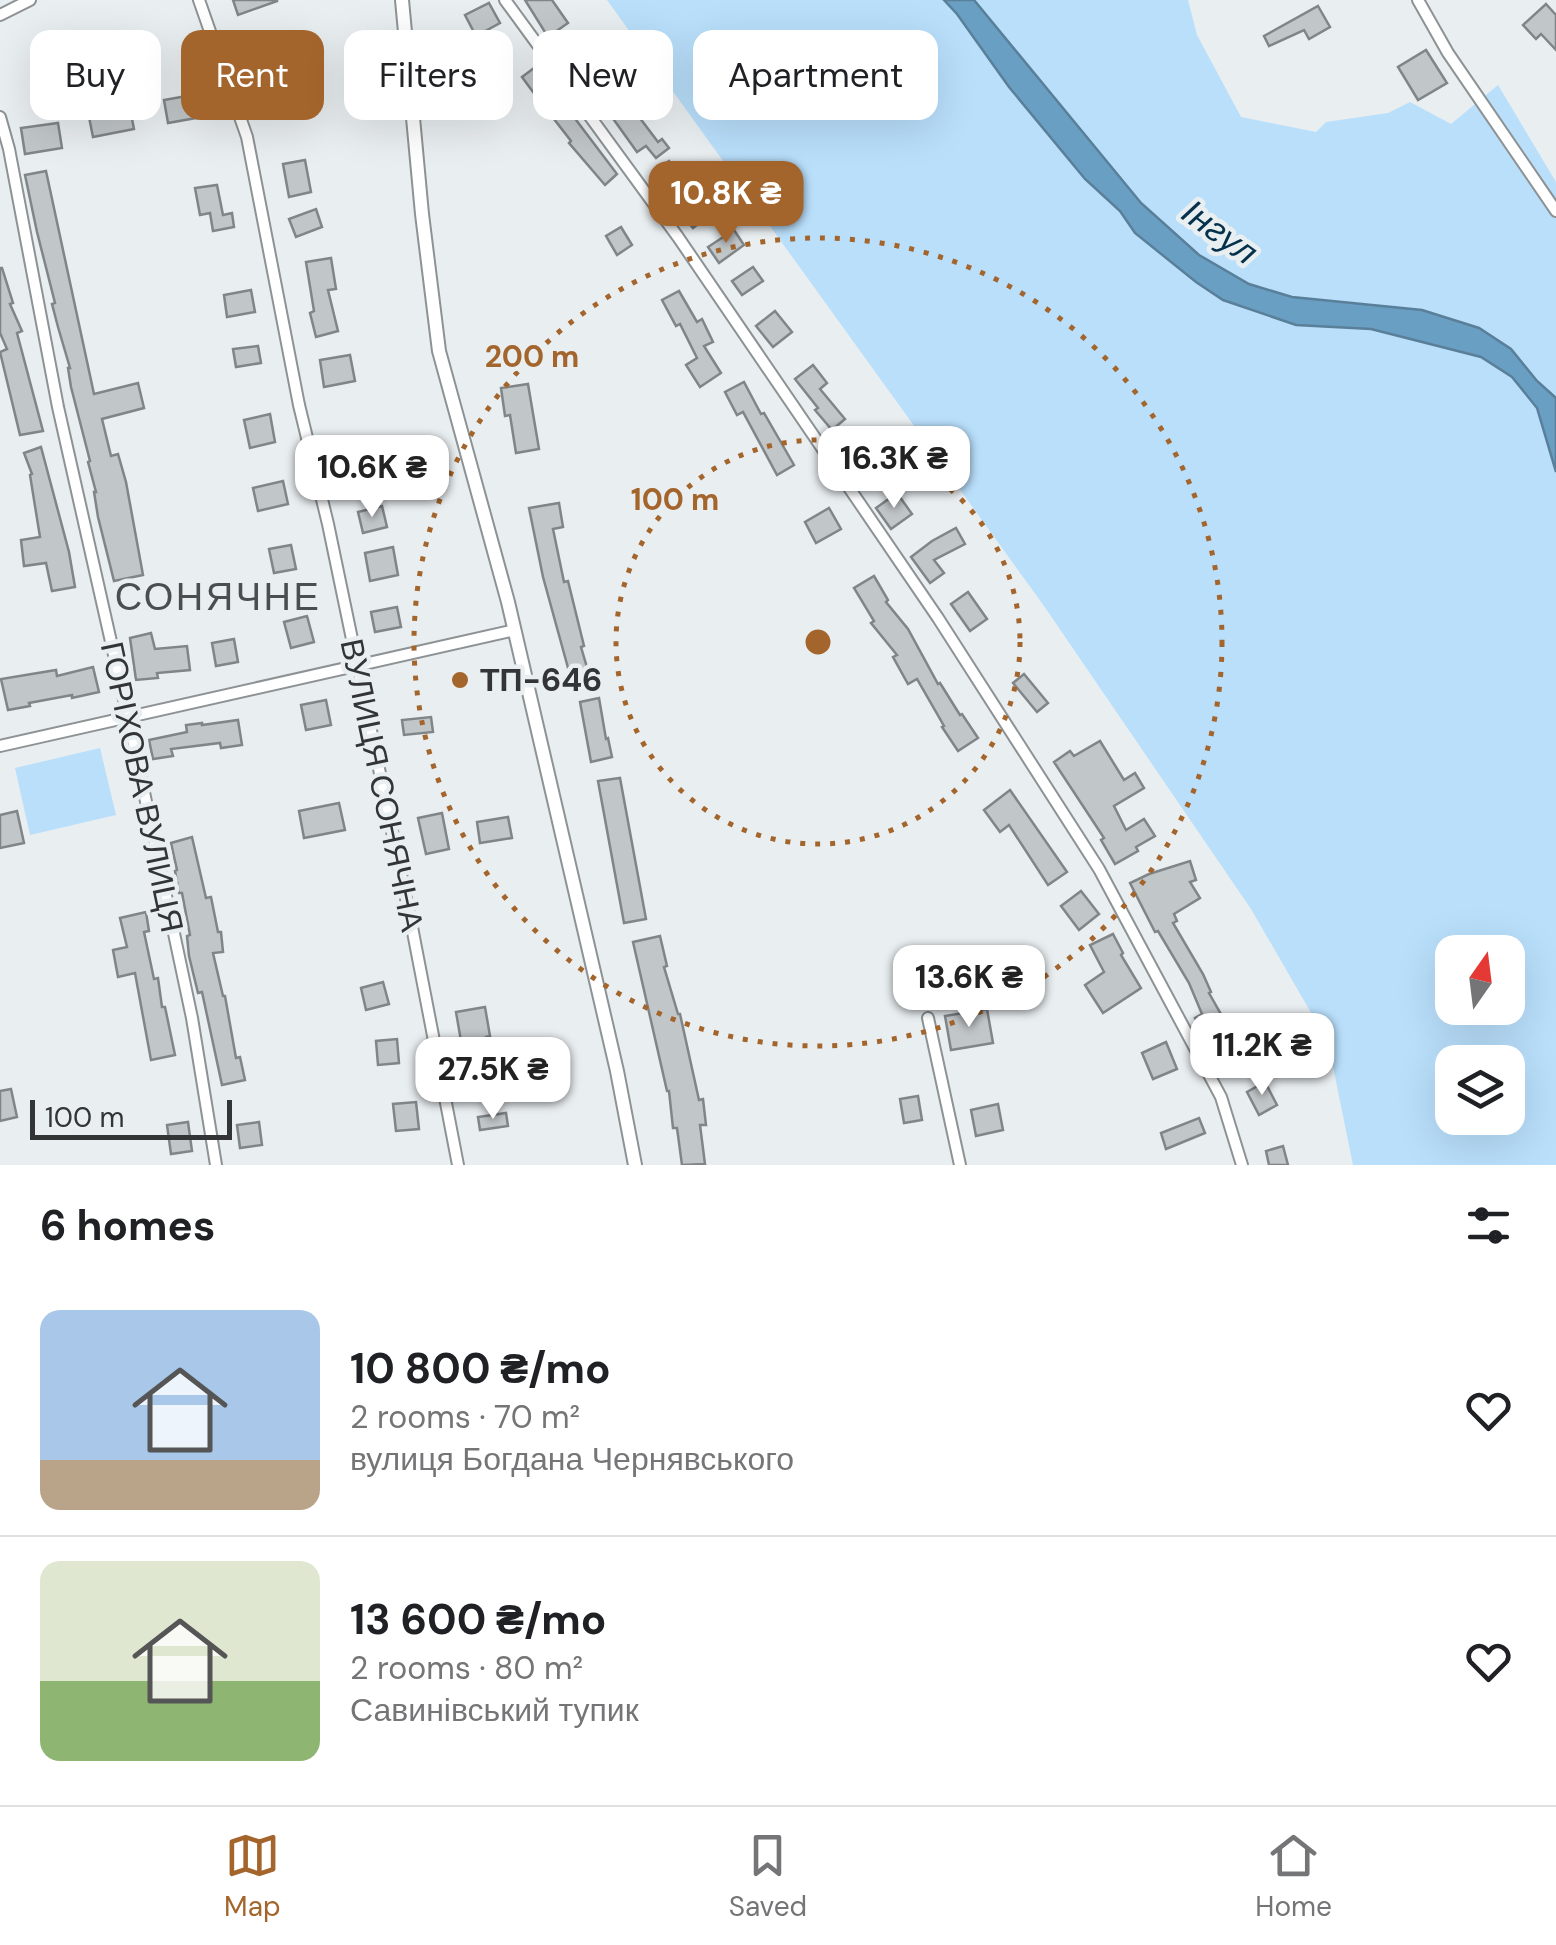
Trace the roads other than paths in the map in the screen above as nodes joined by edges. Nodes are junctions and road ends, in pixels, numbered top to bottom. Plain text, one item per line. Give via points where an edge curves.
1 (30, 0) edge
2 (200, 0) edge
3 (402, 0) edge
4 (505, 0) edge
5 (1418, 0) edge
6 (0, 16) edge
7 (0, 117) edge
8 (1556, 211) edge
9 (515, 630) junction
10 (357, 666) junction
11 (128, 718) junction
12 (0, 746) edge
13 (928, 1018) dead end
14 (216, 1165) edge
15 (458, 1165) edge
16 (634, 1165) edge
17 (960, 1165) edge
18 (1242, 1165) edge

1 - 6 street
2 - 10 street, ВУЛИЦЯ СОНЯЧНА via 246,136
3 - 9 street via 439,351
4 - 18 street via 700,269 1099,868 1221,1097
5 - 8 street
7 - 11 street, ГОРІХОВА ВУЛИЦЯ
9 - 10 street
9 - 16 street
10 - 11 street
10 - 15 street, ВУЛИЦЯ СОНЯЧНА
11 - 12 street
11 - 14 street, ГОРІХОВА ВУЛИЦЯ
13 - 17 street

